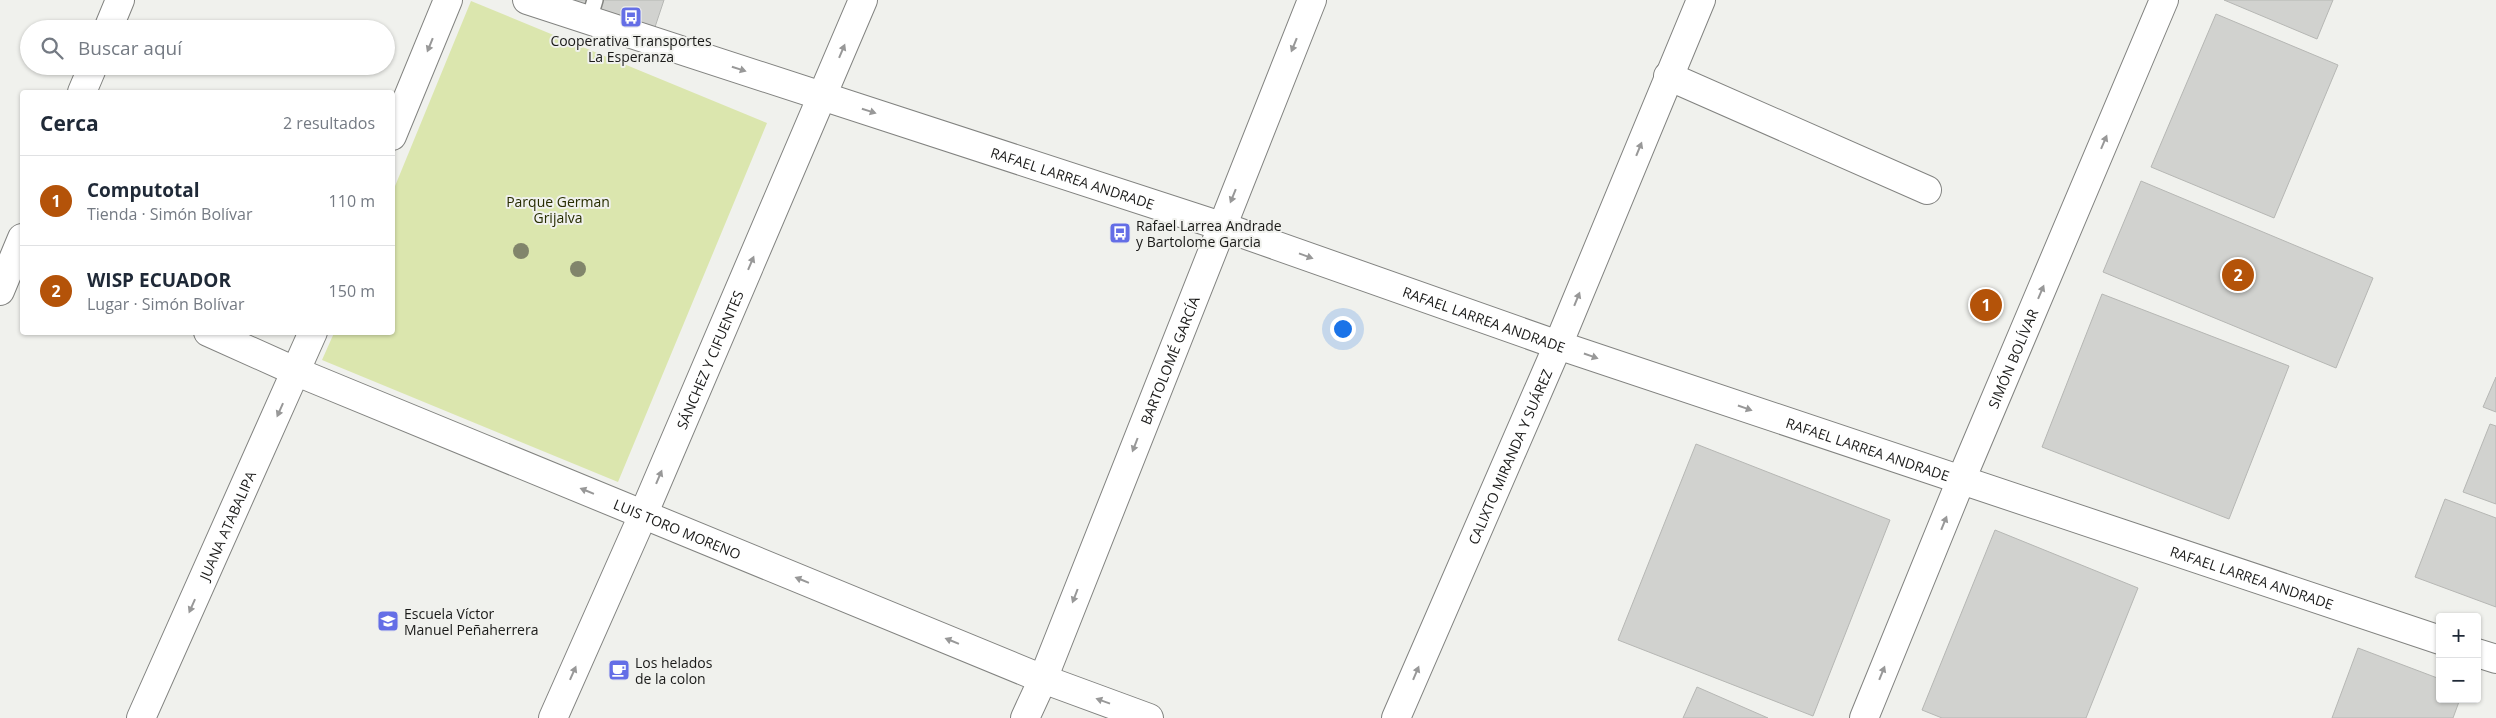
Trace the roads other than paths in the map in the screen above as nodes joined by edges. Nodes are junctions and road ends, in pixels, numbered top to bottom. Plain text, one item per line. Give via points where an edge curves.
1 (120, 0) edge
2 (448, 0) edge
3 (527, 0) edge
4 (863, 0) edge
5 (1312, 0) edge
6 (1701, 0) edge
7 (2164, 0) edge
8 (592, 10) edge
9 (112, 20) edge
10 (89, 75) edge
11 (1668, 76) junction
12 (83, 90) edge
13 (823, 96) junction
14 (395, 129) edge
15 (1927, 190) dead end
16 (1221, 226) junction
17 (16, 244) edge
18 (0, 291) edge
19 (215, 335) edge
20 (312, 335) edge
21 (1558, 346) junction
22 (297, 372) junction
23 (1961, 480) junction
24 (643, 514) junction
25 (2436, 639) edge
26 (2481, 654) edge
27 (2496, 659) edge
28 (1042, 678) junction
29 (142, 718) edge
30 (553, 718) edge
31 (1025, 718) edge
32 (1149, 718) edge
33 (1396, 718) edge
34 (1864, 718) edge

1 - 9 street
2 -> 14 street
3 - 8 street, RAFAEL LARREA ANDRADE
13 -> 4 street, SÁNCHEZ Y CIFUENTES
5 -> 16 street, BARTOLOMÉ GARCÍA
6 - 11 street, CALIXTO MIRANDA Y SUÁREZ
23 -> 7 street, SIMÓN BOLÍVAR
8 -> 13 street, RAFAEL LARREA ANDRADE
10 - 12 street
11 - 15 street
21 -> 11 street, CALIXTO MIRANDA Y SUÁREZ
13 -> 16 street, RAFAEL LARREA ANDRADE
24 -> 13 street, SÁNCHEZ Y CIFUENTES
16 -> 21 street, RAFAEL LARREA ANDRADE
16 -> 28 street, BARTOLOMÉ GARCÍA
17 - 18 street
19 - 22 street, LUIS TORO MORENO
20 - 22 street, JUANA ATABALIPA
21 -> 23 street, RAFAEL LARREA ANDRADE
33 -> 21 street, CALIXTO MIRANDA Y SUÁREZ
24 -> 22 street, LUIS TORO MORENO
22 -> 29 street, JUANA ATABALIPA
23 - 25 street, RAFAEL LARREA ANDRADE
34 -> 23 street, SIMÓN BOLÍVAR
28 -> 24 street, LUIS TORO MORENO
30 -> 24 street, SÁNCHEZ Y CIFUENTES
26 - 27 street
28 - 31 street, BARTOLOMÉ GARCÍA
32 -> 28 street, LUIS TORO MORENO

